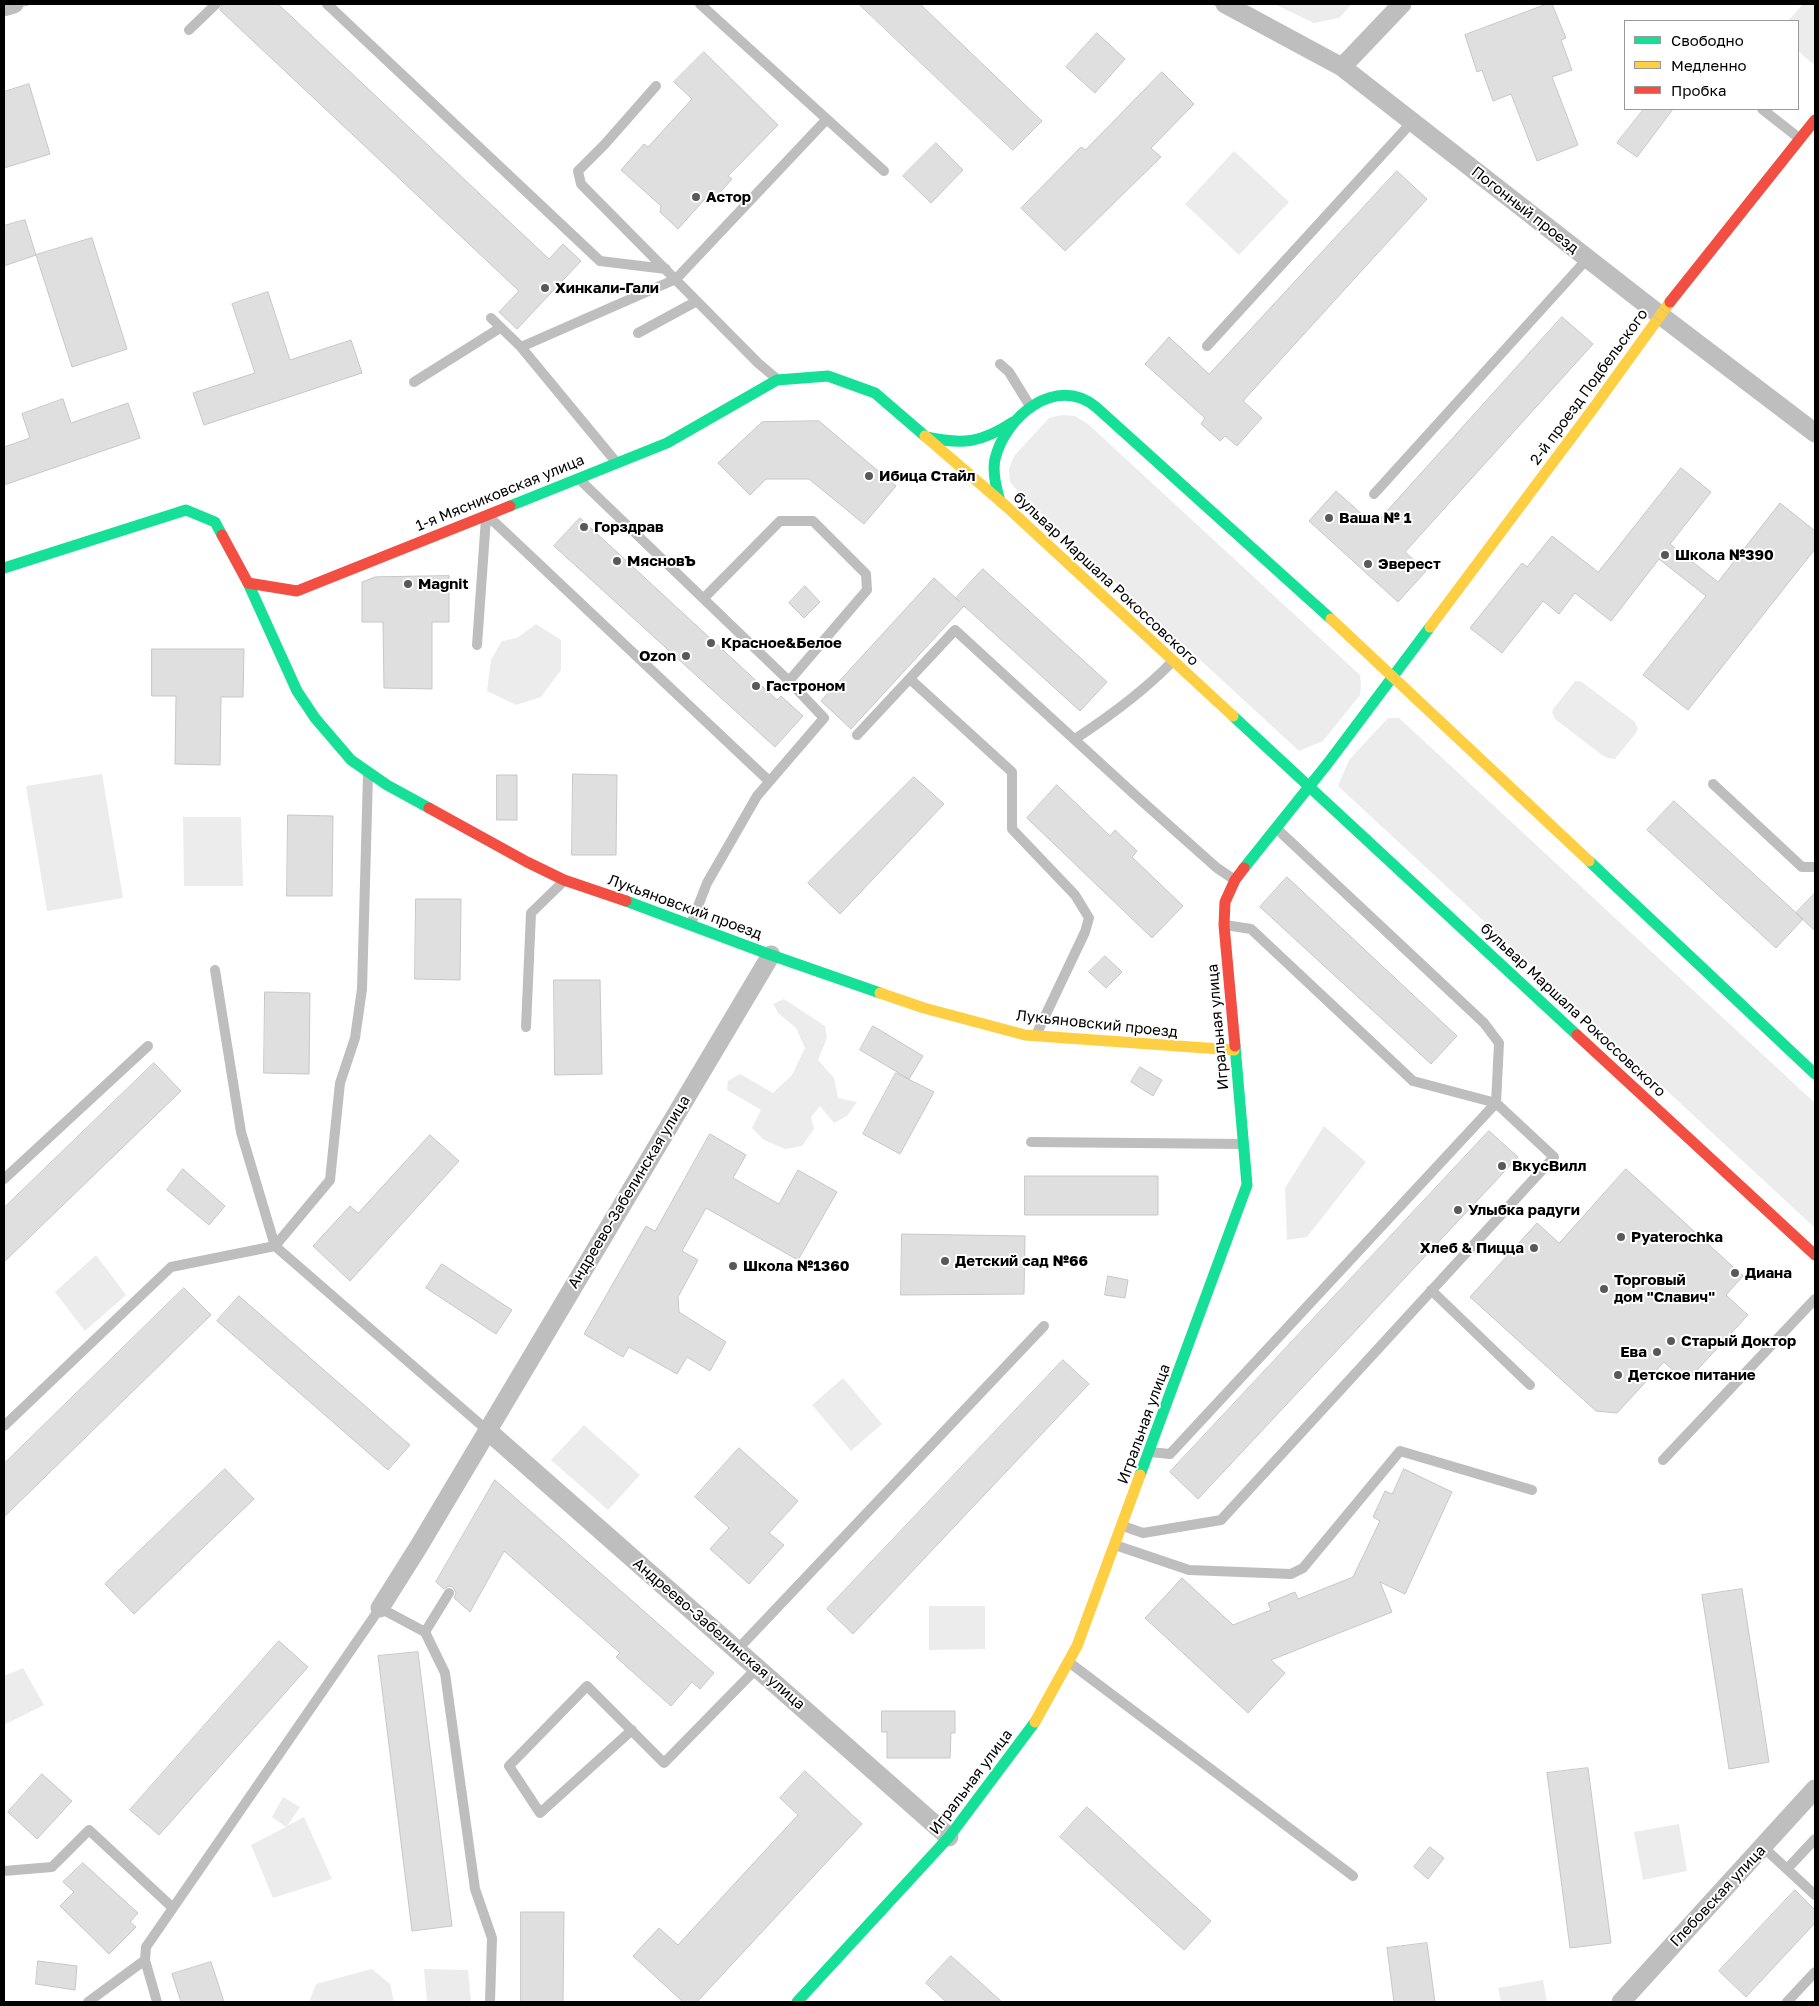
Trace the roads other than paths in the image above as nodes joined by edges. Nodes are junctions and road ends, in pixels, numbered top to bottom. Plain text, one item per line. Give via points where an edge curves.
1 (14, 4) edge
2 (216, 4) edge
3 (327, 4) edge
4 (700, 4) edge
5 (1225, 4) edge
6 (1402, 4) edge
7 (4, 7) edge
8 (189, 30) dead end
9 (1342, 67) junction
10 (656, 86) dead end
11 (1763, 110) edge
12 (826, 120) junction
13 (1815, 120) edge
14 (1412, 122) junction
15 (1800, 139) junction
16 (884, 171) dead end
17 (1588, 258) junction
18 (666, 269) junction
19 (676, 279) junction
20 (697, 301) junction
21 (1660, 315) junction
22 (491, 318) dead end
23 (500, 328) junction
24 (638, 333) dead end
25 (1206, 346) dead end
26 (521, 347) junction
27 (1000, 364) dead end
28 (778, 380) junction
29 (414, 382) dead end
30 (1031, 407) junction
31 (1013, 422) junction
32 (1815, 432) edge
33 (926, 437) junction
34 (616, 462) junction
35 (578, 478) junction
36 (1374, 494) dead end
37 (1000, 501) junction
38 (486, 515) junction
39 (4, 568) edge
40 (248, 583) junction
41 (704, 598) junction
42 (477, 644) dead end
43 (1172, 662) junction
44 (1393, 676) junction
45 (910, 679) junction
46 (789, 681) junction
47 (857, 735) dead end
48 (1075, 739) junction
49 (368, 772) junction
50 (769, 781) junction
51 (1713, 784) dead end
52 (1308, 787) junction
53 (1276, 829) junction
54 (1815, 867) edge
55 (564, 880) junction
56 (1235, 880) junction
57 (691, 925) junction
58 (1224, 925) junction
59 (771, 955) junction
60 (215, 970) dead end
61 (526, 1027) dead end
62 (1035, 1036) junction
63 (148, 1046) dead end
64 (1234, 1050) junction
65 (1815, 1074) edge
66 (1496, 1103) junction
67 (1031, 1142) dead end
68 (1244, 1144) junction
69 (4, 1179) edge
70 (275, 1246) junction
71 (1815, 1256) edge
72 (1432, 1290) junction
73 (1815, 1298) edge
74 (1044, 1326) dead end
75 (1530, 1384) dead end
76 (4, 1426) edge
77 (488, 1430) junction
78 (1149, 1452) junction
79 (1663, 1460) dead end
80 (1532, 1490) dead end
81 (1122, 1526) junction
82 (1115, 1545) junction
83 (449, 1593) dead end
84 (380, 1608) junction
85 (424, 1632) junction
86 (737, 1650) junction
87 (1069, 1663) junction
88 (757, 1668) junction
89 (632, 1730) junction
90 (1815, 1789) edge
91 (949, 1837) junction
92 (1815, 1839) edge
93 (1763, 1847) junction
94 (1787, 1869) junction
95 (4, 1871) edge
96 (1353, 1876) dead end
97 (1815, 1895) edge
98 (173, 1908) junction
99 (145, 1960) junction
100 (1815, 1972) edge
101 (88, 2002) edge
102 (157, 2002) edge
103 (490, 2002) edge
104 (797, 2002) edge
105 (1621, 2002) edge
106 (1787, 2002) edge

1 - 7 street
2 - 8 lane
3 - 18 lane via 600,260
4 - 12 lane
5 - 9 street, Погонный проезд
6 - 9 street
9 - 14 street, Погонный проезд
10 - 18 lane via 578,171 581,184
11 - 15 lane
12 - 16 lane
12 - 19 lane
13 - 15 street, 2-й проезд Подбельского
14 - 17 street, Погонный проезд
14 - 25 lane
15 - 21 street, 2-й проезд Подбельского
17 - 21 street, Погонный проезд
17 - 36 lane
18 - 19 lane
19 - 20 lane
19 - 26 lane
20 - 24 lane
20 - 28 lane
21 - 32 street, Погонный проезд
21 - 44 street, 2-й проезд Подбельского via 1596,406
22 - 23 lane
23 - 26 lane
23 - 29 lane
26 - 34 lane
27 - 30 lane
28 - 33 street, 1-я Мясниковская улица via 828,376 875,393
28 - 34 street, 1-я Мясниковская улица via 667,443
30 - 31 street, бульвар Маршала Рокоссовского
30 - 44 street, бульвар Маршала Рокоссовского via 1054,395 1083,398
31 - 33 street via 981,440 965,443 952,444
31 - 37 street, бульвар Маршала Рокоссовского via 996,458 996,485
33 - 37 street, 1-я Мясниковская улица
34 - 35 street, 1-я Мясниковская улица
35 - 38 street, 1-я Мясниковская улица
35 - 41 lane
37 - 43 street, бульвар Маршала Рокоссовского
38 - 40 street, 1-я Мясниковская улица via 297,591
38 - 42 lane
38 - 50 lane
39 - 40 street via 186,510 215,522
40 - 49 street, Лукьяновский проезд via 305,705 351,760
41 - 46 lane
41 - 46 lane via 780,521 813,521 866,574 867,590
43 - 48 lane via 1154,681
43 - 52 street, бульвар Маршала Рокоссовского
44 - 52 street
44 - 65 street, бульвар Маршала Рокоссовского
45 - 47 lane
45 - 48 lane via 955,630
45 - 62 lane via 1012,772 1012,829 1075,895 1089,918
46 - 50 lane via 824,718
48 - 56 lane via 1134,795
49 - 55 street, Лукьяновский проезд via 387,786
49 - 70 lane via 362,989 355,1038 340,1083 330,1180
50 - 57 lane via 707,884
51 - 54 lane via 1802,867
52 - 53 street, Игральная улица
52 - 71 street, бульвар Маршала Рокоссовского
53 - 56 street, Игральная улица
53 - 66 lane via 1484,1023 1499,1043
55 - 57 street, Лукьяновский проезд
55 - 61 lane via 530,913
56 - 58 street, Игральная улица via 1225,902
57 - 59 street, Лукьяновский проезд
58 - 64 street, Игральная улица
58 - 66 lane via 1251,929 1413,1081
59 - 62 street, Лукьяновский проезд via 924,1008
59 - 77 street, Андреево-Забелинская улица
60 - 70 lane via 241,1132
62 - 64 street, Лукьяновский проезд
63 - 69 lane
64 - 68 street, Игральная улица
66 - 72 lane via 1554,1157
66 - 78 lane via 1170,1454
67 - 68 lane
68 - 78 street, Игральная улица via 1247,1185
70 - 76 lane via 171,1267
70 - 77 lane
72 - 75 lane
72 - 81 lane via 1221,1520 1143,1533
73 - 79 lane
74 - 86 lane
77 - 84 street, Андреево-Забелинская улица
77 - 86 street, Андреево-Забелинская улица
78 - 81 street, Игральная улица
80 - 82 lane via 1400,1451 1303,1568 1291,1574 1189,1570
81 - 82 street, Игральная улица
82 - 87 street, Игральная улица
83 - 85 lane
84 - 85 lane
84 - 98 lane
85 - 103 lane via 444,1673 475,1889 492,1938
86 - 88 street, Андреево-Забелинская улица
87 - 91 street, Игральная улица via 1036,1721
87 - 96 lane
88 - 89 lane via 664,1763
88 - 91 street, Андреево-Забелинская улица
89 - 89 lane via 540,1813 509,1766 587,1686
90 - 93 street, Глебовская улица
91 - 104 street, Игральная улица
92 - 94 lane
93 - 94 lane
93 - 105 street, Глебовская улица
94 - 97 lane
95 - 98 lane via 52,1867 89,1830
98 - 99 lane via 146,1947
99 - 101 lane
99 - 102 lane
100 - 106 lane

